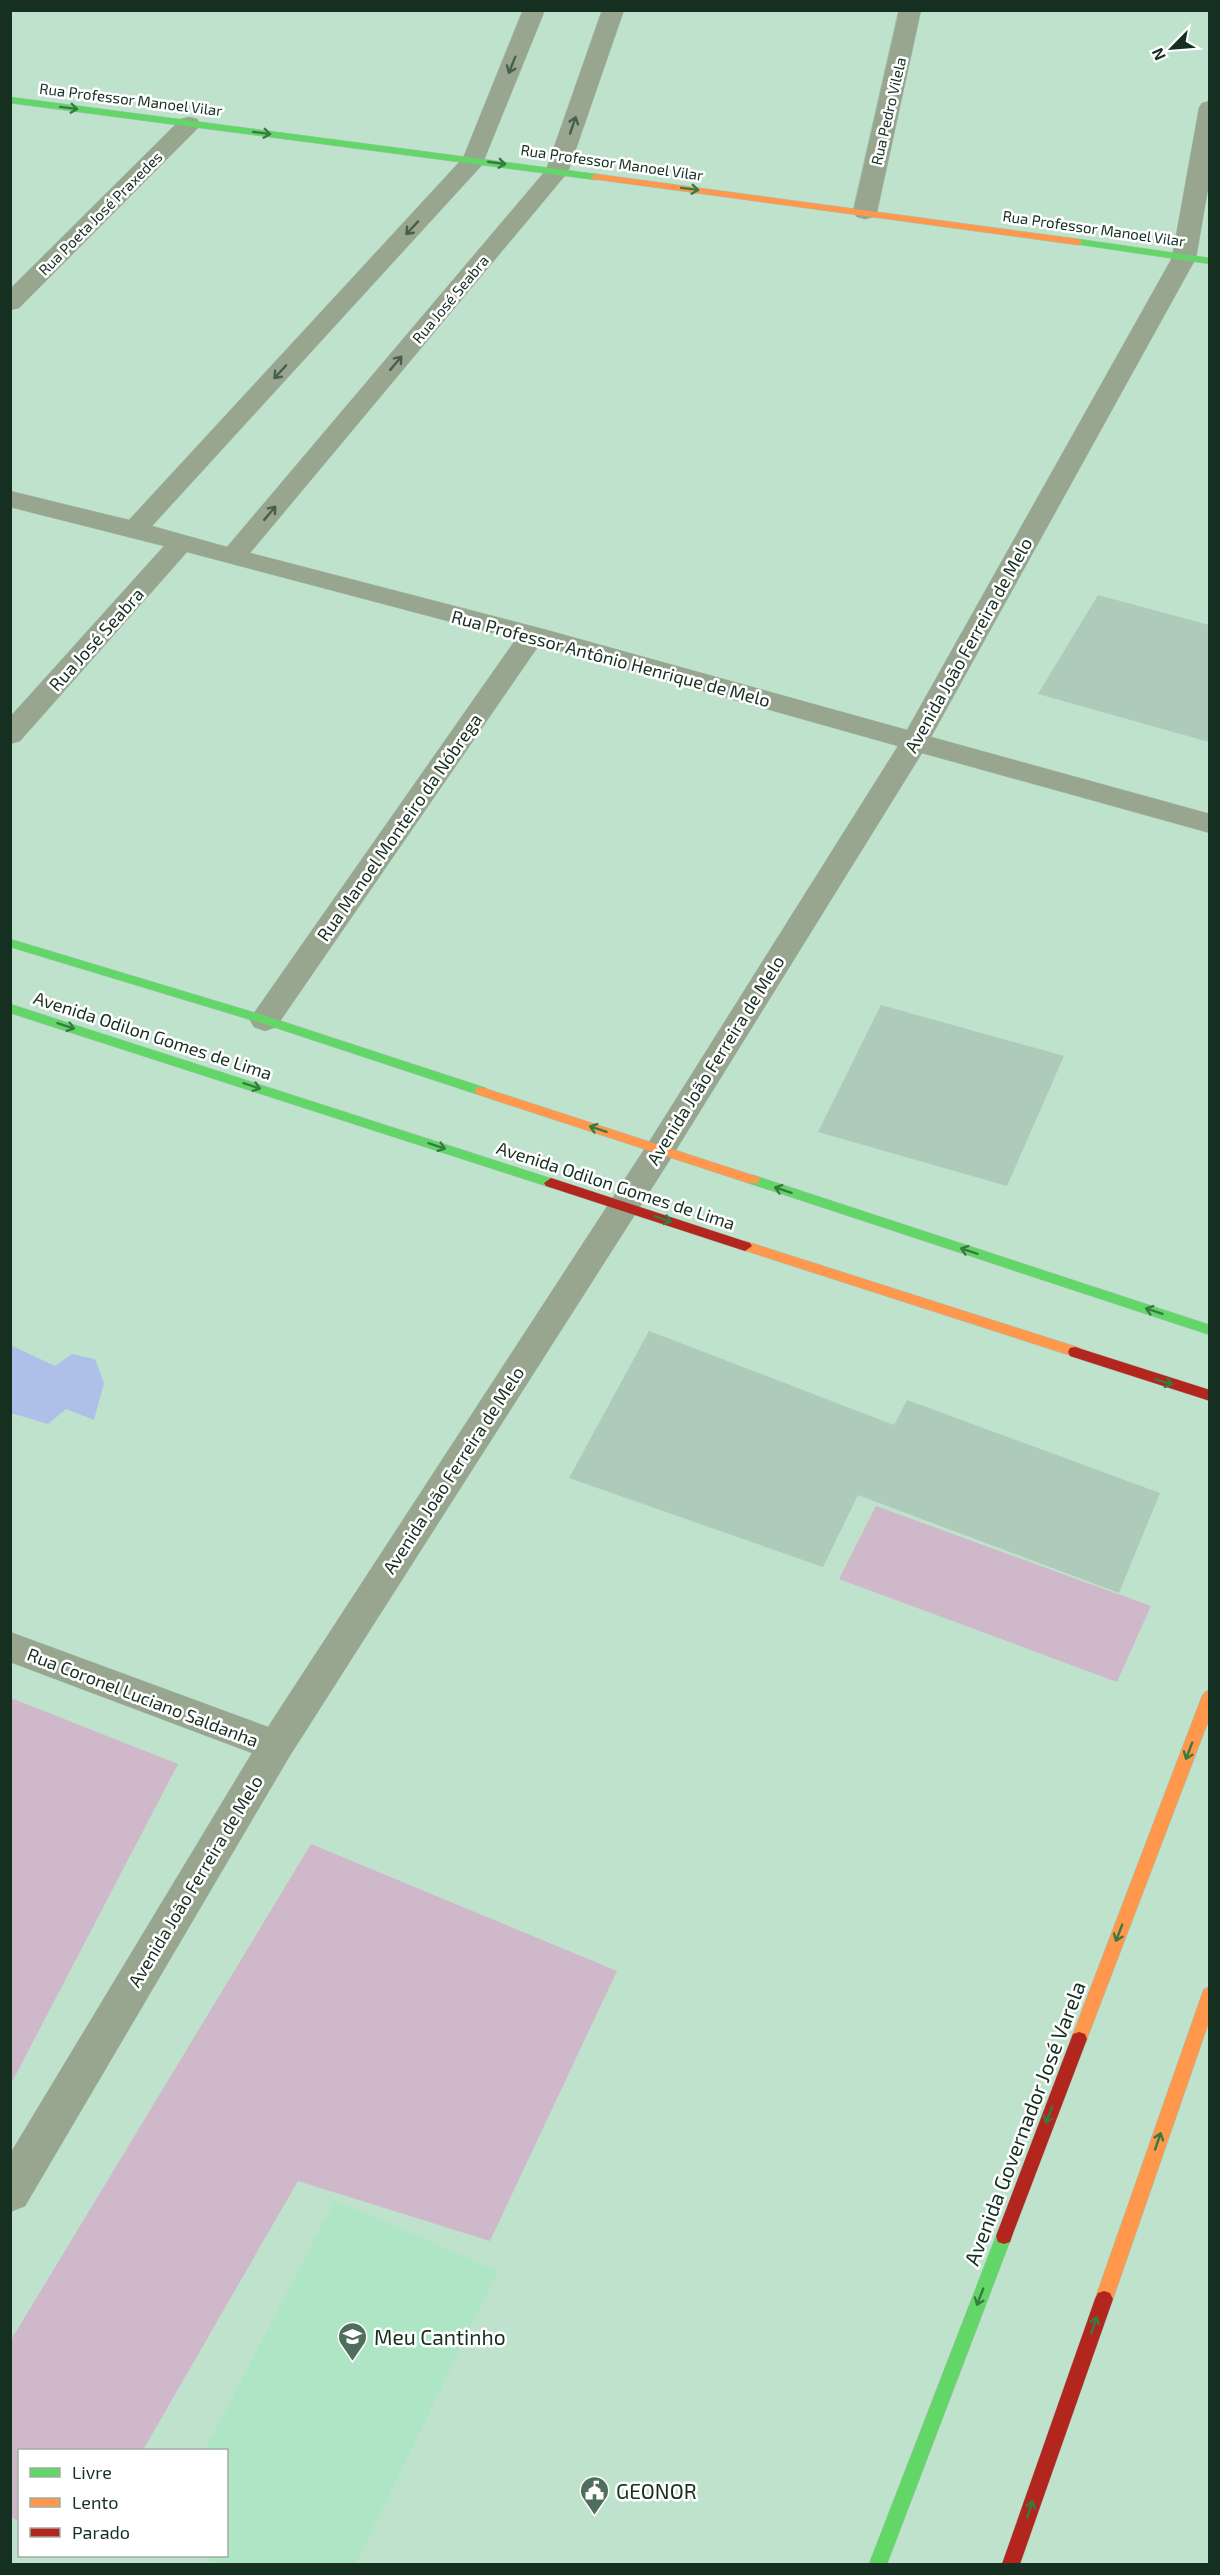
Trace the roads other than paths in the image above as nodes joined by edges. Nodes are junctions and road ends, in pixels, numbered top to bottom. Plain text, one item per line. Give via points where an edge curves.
1 (534, 10) edge
2 (613, 10) edge
3 (910, 10) edge
4 (10, 100) edge
5 (1209, 108) edge
6 (189, 124) junction
7 (474, 160) junction
8 (557, 172) junction
9 (866, 212) junction
10 (1197, 260) edge
11 (10, 303) edge
12 (10, 499) edge
13 (135, 529) junction
14 (181, 543) junction
15 (233, 557) junction
16 (532, 635) junction
17 (10, 735) edge
18 (915, 741) junction
19 (1209, 824) edge
20 (10, 943) edge
21 (10, 1008) edge
22 (265, 1020) junction
23 (660, 1150) junction
24 (623, 1205) junction
25 (1209, 1330) edge
26 (1209, 1396) edge
27 (10, 1647) edge
28 (1209, 1696) edge
29 (276, 1746) junction
30 (1209, 1994) edge
31 (10, 2193) edge
32 (878, 2565) edge
33 (1011, 2565) edge

1 -> 7 street
8 -> 2 street, Rua José Seabra
3 - 9 street, Rua Pedro Vilela
4 -> 6 main road, Rua Professor Manoel Vilar
5 - 10 street, Avenida João Ferreira de Melo
6 -> 7 main road, Rua Professor Manoel Vilar
6 - 11 street, Rua Poeta José Praxedes
7 -> 8 main road, Rua Professor Manoel Vilar
7 -> 13 street
8 -> 9 main road, Rua Professor Manoel Vilar
15 -> 8 street, Rua José Seabra
9 - 10 main road, Rua Professor Manoel Vilar
10 - 18 street, Avenida João Ferreira de Melo
12 - 13 street, Rua Professor Antônio Henrique de Melo
13 - 14 street, Rua Professor Antônio Henrique de Melo
14 - 15 street, Rua Professor Antônio Henrique de Melo
14 - 17 street, Rua José Seabra
15 - 16 street, Rua Professor Antônio Henrique de Melo
16 - 18 street, Rua Professor Antônio Henrique de Melo
16 - 22 street, Rua Manoel Monteiro da Nóbrega
18 - 19 street, Rua Professor Antônio Henrique de Melo
18 - 23 street, Avenida João Ferreira de Melo
20 - 22 main road
21 -> 24 main road, Avenida Odilon Gomes de Lima
23 -> 22 main road
23 - 24 street, Avenida João Ferreira de Melo
25 -> 23 main road
24 -> 26 main road, Avenida Odilon Gomes de Lima
24 - 29 street, Avenida João Ferreira de Melo
27 - 29 street, Rua Coronel Luciano Saldanha
28 -> 32 main road, Avenida Governador José Varela
29 - 31 street, Avenida João Ferreira de Melo
33 -> 30 main road

